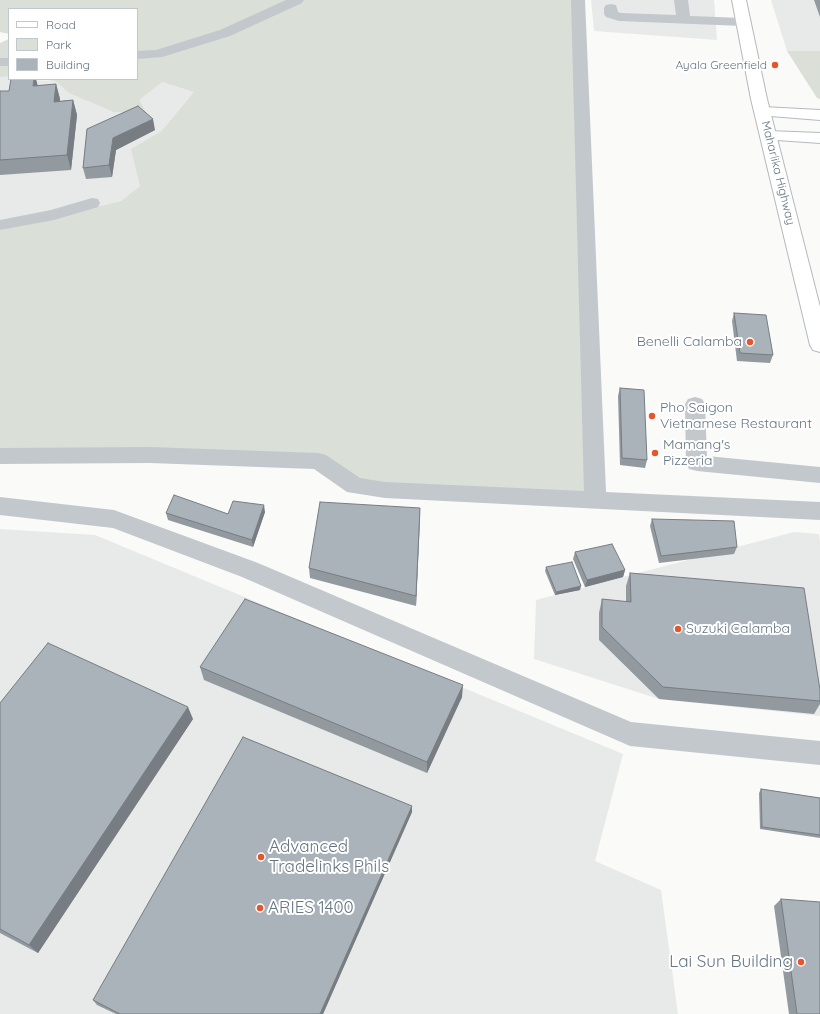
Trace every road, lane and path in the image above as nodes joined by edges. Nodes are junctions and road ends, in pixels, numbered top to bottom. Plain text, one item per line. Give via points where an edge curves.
1 (297, 0) edge
2 (578, 0) edge
3 (681, 0) edge
4 (739, 0) edge
5 (611, 8) dead end
6 (684, 20) junction
7 (743, 22) junction
8 (138, 55) edge
9 (763, 112) junction
10 (820, 115) edge
11 (768, 136) junction
12 (820, 138) edge
13 (92, 203) dead end
14 (0, 225) edge
15 (820, 345) edge
16 (695, 404) dead end
17 (0, 456) edge
18 (820, 475) edge
19 (595, 500) junction
20 (0, 506) edge
21 (820, 511) edge
22 (820, 753) edge

1 - 8 street via 225,33 157,54
2 - 19 street
3 - 6 street
4 - 7 main road, Maharlika Highway
5 - 6 street via 611,14 619,17
6 - 7 street
7 - 9 main road, Maharlika Highway
9 - 10 main road
9 - 11 main road, Maharlika Highway
11 - 12 main road
11 - 15 main road, Maharlika Highway
13 - 14 street
16 - 18 street via 697,463
17 - 19 street via 150,455 318,461 355,486 385,490
19 - 21 street
20 - 22 street via 114,519 250,570 630,734

